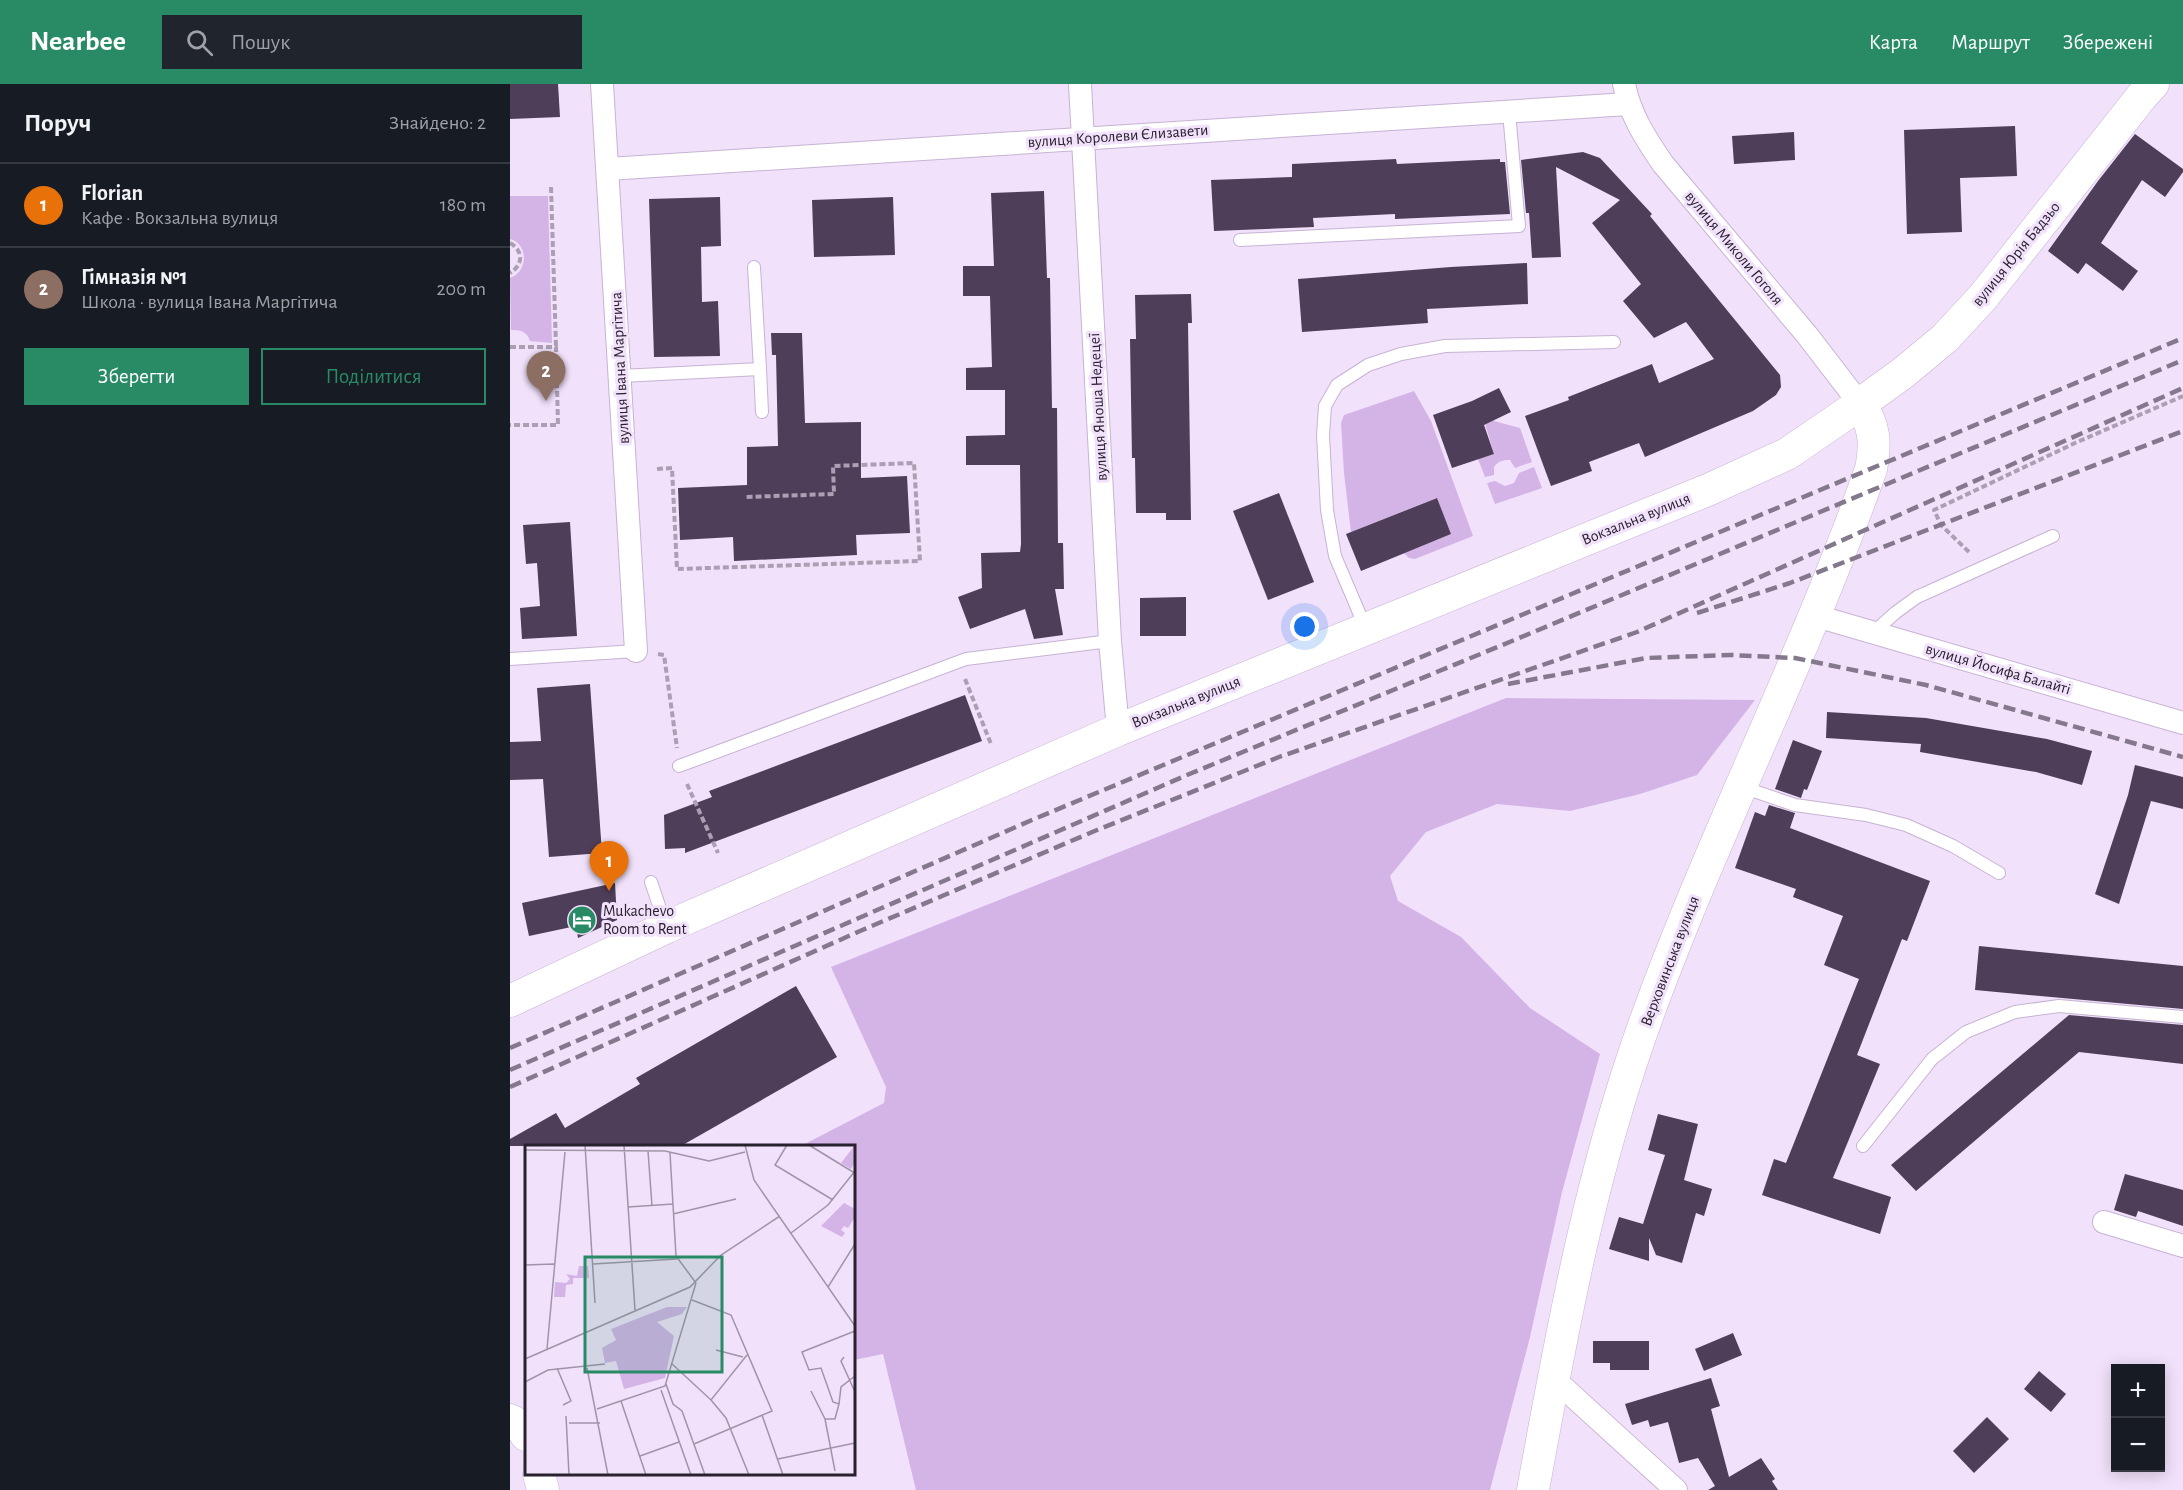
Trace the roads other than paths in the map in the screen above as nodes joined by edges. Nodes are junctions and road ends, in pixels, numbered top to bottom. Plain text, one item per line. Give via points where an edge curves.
1 (602, 84) edge
2 (1080, 84) edge
3 (2153, 84) edge
4 (1626, 94) edge
5 (1509, 112) junction
6 (1084, 138) junction
7 (608, 169) junction
8 (1240, 240) dead end
9 (754, 267) dead end
10 (1614, 342) dead end
11 (760, 369) junction
12 (621, 376) junction
13 (1860, 404) junction
14 (762, 412) dead end
15 (2053, 536) dead end
16 (1813, 615) junction
17 (1367, 630) junction
18 (1874, 632) junction
19 (1110, 641) junction
20 (636, 651) joint
21 (510, 659) edge
22 (2183, 723) edge
23 (1118, 730) junction
24 (679, 766) dead end
25 (1741, 787) junction
26 (1999, 873) dead end
27 (651, 882) dead end
28 (667, 927) junction
29 (510, 1001) edge
30 (2183, 1017) edge
31 (1863, 1146) dead end
32 (2104, 1222) dead end
33 (2183, 1246) edge
34 (1553, 1378) junction
35 (510, 1420) edge
36 (525, 1434) edge
37 (539, 1475) edge
38 (543, 1490) edge
39 (1533, 1490) edge
40 (1676, 1490) edge

1 - 7 street, вулиця Івана Маргітича
2 - 6 street, вулиця Яноша Недецеї
3 - 13 street, вулиця Юрія Бадзьо via 1983,297 1945,338
4 - 5 street, вулиця Королеви Єлизавети
4 - 13 street, вулиця Миколи Гоголя via 1644,136 1664,164
5 - 6 street, вулиця Королеви Єлизавети
5 - 8 lane via 1519,226
6 - 7 street, вулиця Королеви Єлизавети
6 - 19 street, вулиця Яноша Недецеї
7 - 12 street, вулиця Івана Маргітича
9 - 11 lane
10 - 17 lane via 1445,346 1368,365 1337,385 1325,406 1327,510 1335,556
11 - 12 lane
11 - 14 lane
12 - 20 street, вулиця Івана Маргітича
13 - 16 street, Верховинська вулиця via 1875,433 1875,452
13 - 17 street, Вокзальна вулиця via 1786,454 1719,485
15 - 18 lane via 1917,597
16 - 18 street, вулиця Йосифа Балайті
16 - 25 street, Верховинська вулиця
17 - 23 street, Вокзальна вулиця
18 - 22 street, вулиця Йосифа Балайті
19 - 23 street, вулиця Яноша Недецеї
19 - 24 lane via 966,659
20 - 21 lane
23 - 28 street, Вокзальна вулиця
25 - 26 lane via 1796,805 1906,825
25 - 34 street, Верховинська вулиця via 1651,1007 1618,1106 1590,1205
27 - 28 lane
28 - 29 street, Вокзальна вулиця
30 - 31 lane via 2059,1006 2015,1012 1966,1032 1932,1059
32 - 33 street
34 - 39 street, Верховинська вулиця
34 - 40 street
35 - 36 street via 521,1426
37 - 38 street

